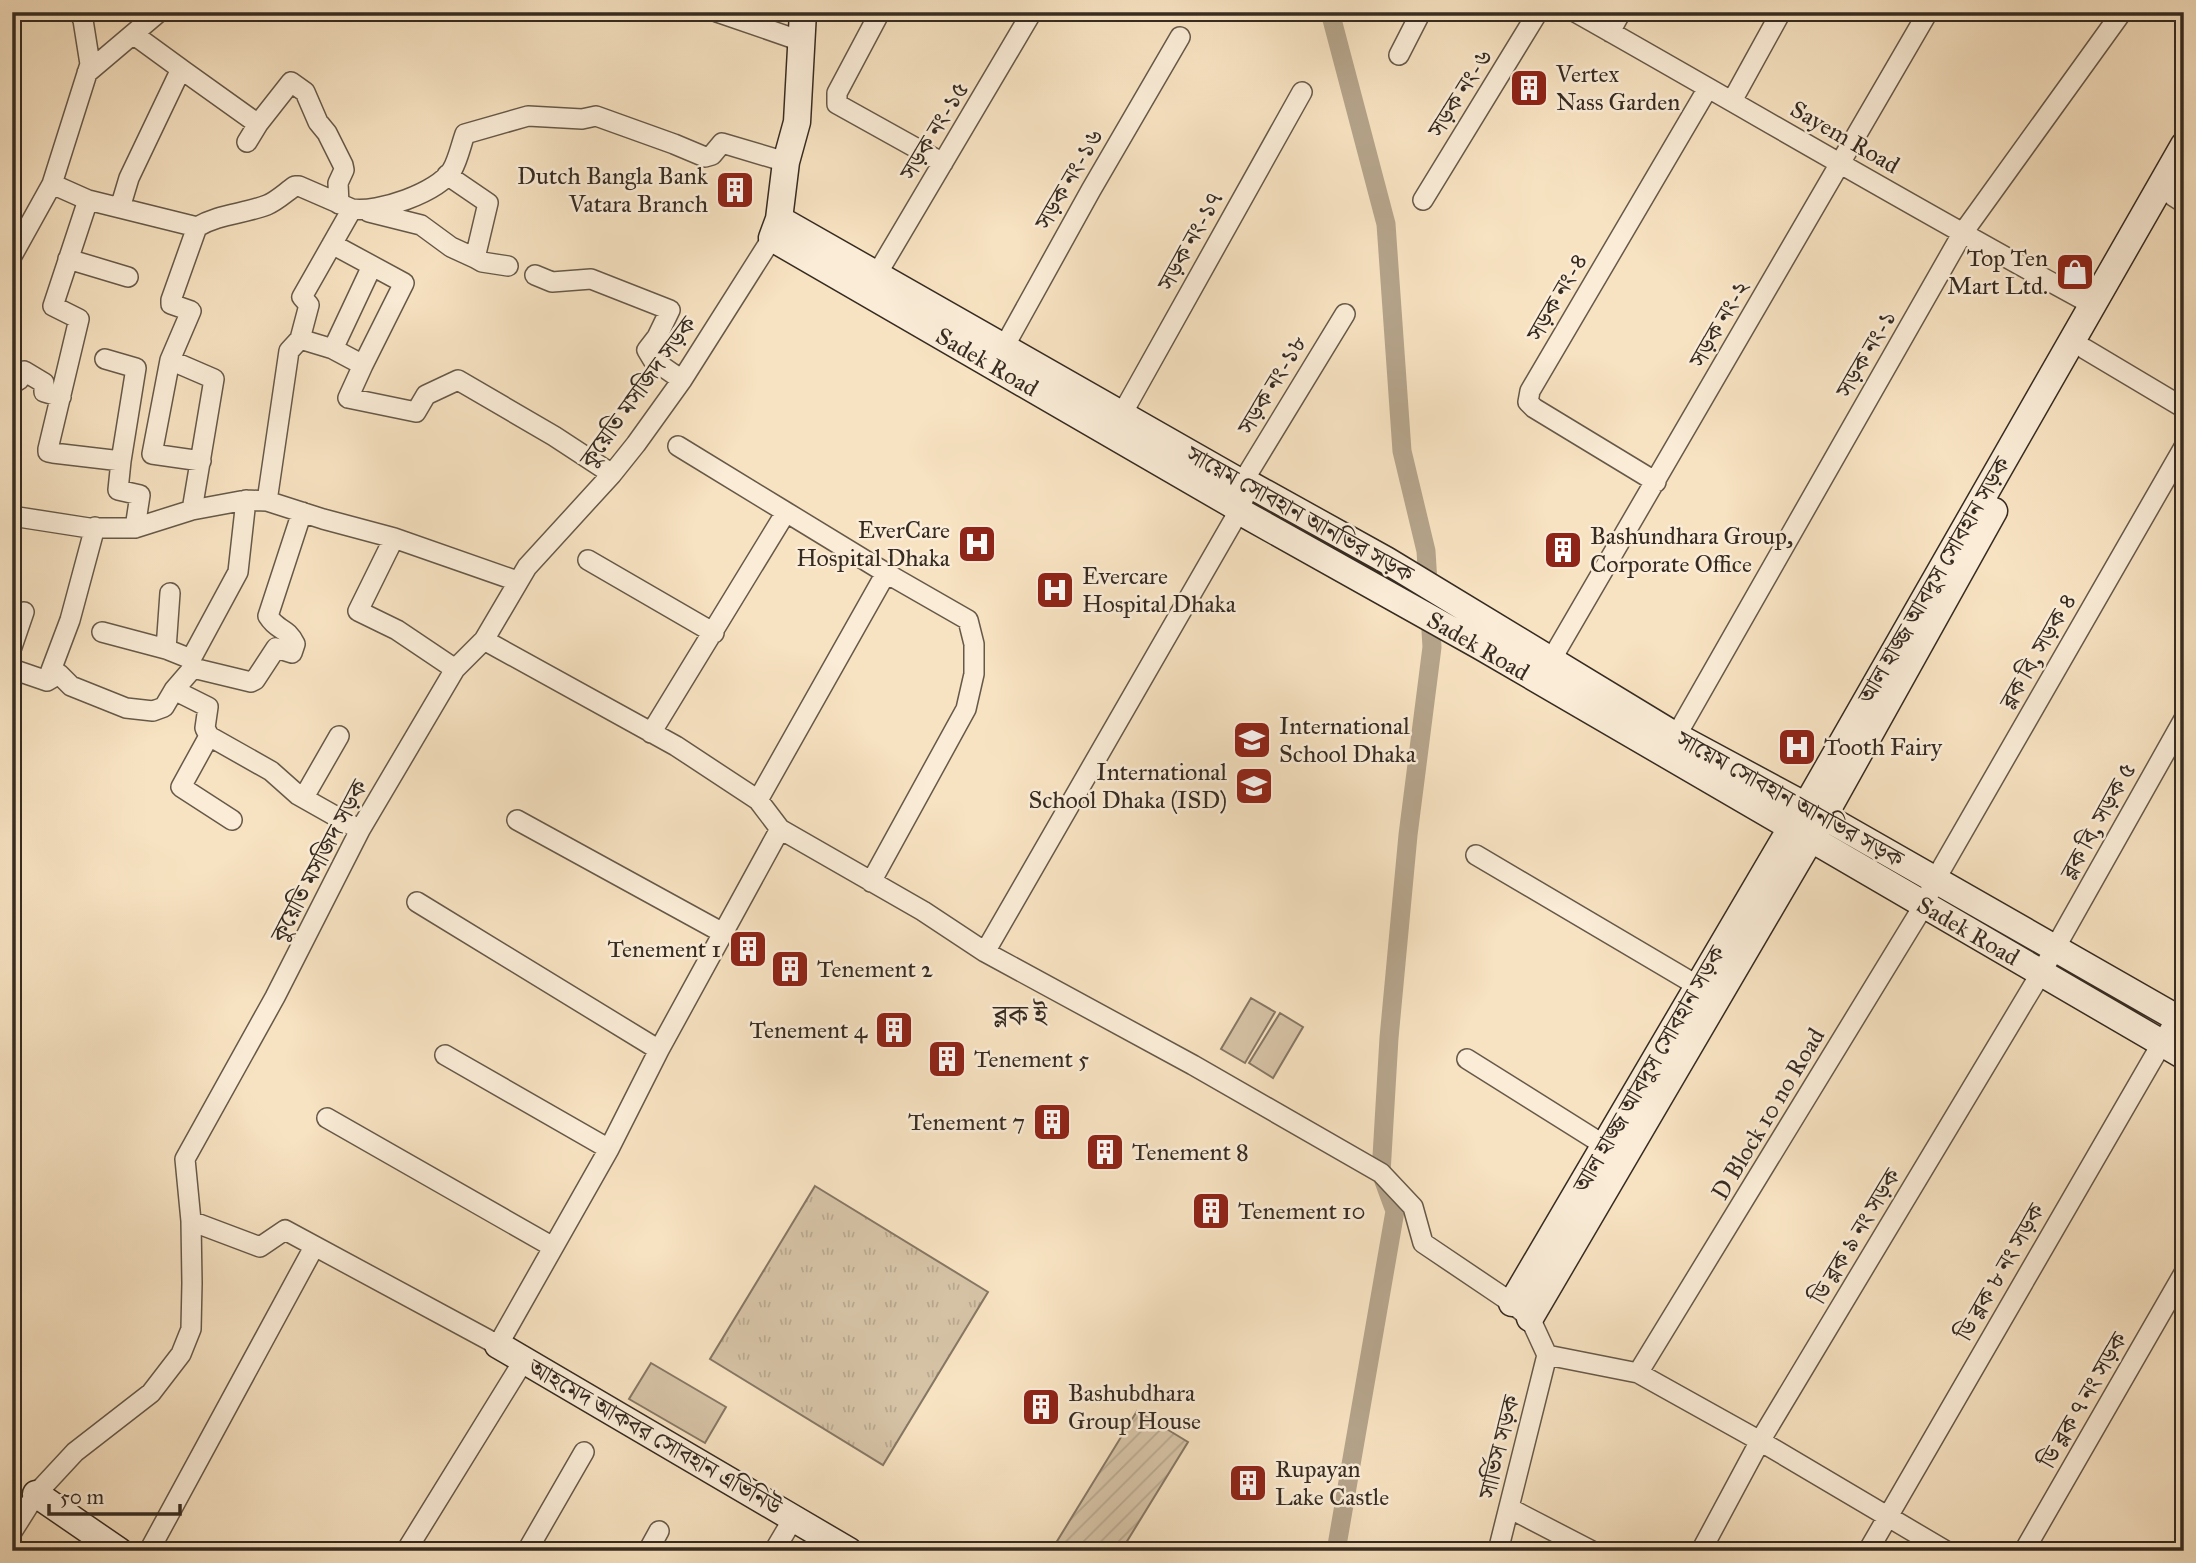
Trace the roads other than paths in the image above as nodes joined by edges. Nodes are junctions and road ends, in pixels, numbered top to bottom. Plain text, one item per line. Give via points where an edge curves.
1 (79, 12) edge
2 (159, 12) edge
3 (717, 12) edge
4 (803, 12) edge
5 (880, 12) edge
6 (1032, 12) edge
7 (1421, 12) edge
8 (1538, 12) edge
9 (1575, 12) edge
10 (1621, 12) edge
11 (1781, 12) edge
12 (1928, 12) edge
13 (2122, 12) edge
14 (1610, 32) junction
15 (133, 34) junction
16 (1180, 37) dead end
17 (801, 41) junction
18 (1399, 55) dead end
19 (181, 69) junction
20 (87, 73) junction
21 (1708, 88) junction
22 (1302, 92) dead end
23 (1732, 101) junction
24 (258, 124) junction
25 (247, 142) dead end
26 (2184, 145) edge
27 (786, 162) junction
28 (1840, 162) junction
29 (943, 163) junction
30 (447, 175) junction
31 (52, 184) junction
32 (2180, 192) edge
33 (88, 200) junction
34 (1423, 200) dead end
35 (120, 208) junction
36 (352, 208) junction
37 (197, 226) junction
38 (775, 228) junction
39 (1962, 234) junction
40 (332, 244) junction
41 (13, 251) edge
42 (475, 258) junction
43 (68, 260) junction
44 (372, 266) junction
45 (508, 266) dead end
46 (877, 274) junction
47 (536, 275) dead end
48 (128, 277) dead end
49 (2091, 304) junction
50 (1345, 314) dead end
51 (300, 339) junction
52 (1004, 347) junction
53 (333, 349) junction
54 (2085, 349) junction
55 (105, 359) dead end
56 (170, 360) junction
57 (363, 365) junction
58 (12, 377) edge
59 (682, 380) junction
60 (61, 397) junction
61 (2184, 408) edge
62 (1122, 414) junction
63 (678, 446) dead end
64 (2184, 447) edge
65 (121, 461) junction
66 (201, 461) junction
67 (612, 474) junction
68 (1656, 482) junction
69 (1245, 484) junction
70 (246, 500) junction
71 (267, 501) junction
72 (192, 510) junction
73 (1239, 511) junction
74 (302, 512) junction
75 (786, 512) junction
76 (12, 516) edge
77 (95, 527) junction
78 (135, 528) junction
79 (394, 538) junction
80 (588, 560) dead end
81 (886, 573) junction
82 (517, 581) junction
83 (170, 593) dead end
84 (24, 611) dead end
85 (102, 632) dead end
86 (714, 633) junction
87 (484, 640) junction
88 (12, 647) edge
89 (166, 649) junction
90 (1552, 661) junction
91 (192, 663) junction
92 (12, 669) edge
93 (455, 669) junction
94 (47, 681) junction
95 (174, 690) junction
96 (2184, 719) edge
97 (651, 733) junction
98 (209, 736) junction
99 (339, 736) dead end
100 (1676, 736) junction
101 (304, 797) junction
102 (758, 800) junction
103 (1815, 811) junction
104 (232, 820) dead end
105 (517, 820) dead end
106 (780, 829) junction
107 (360, 830) junction
108 (1800, 833) junction
109 (1476, 855) dead end
110 (1936, 880) junction
111 (871, 882) junction
112 (417, 902) dead end
113 (1924, 905) junction
114 (723, 933) junction
115 (2055, 948) junction
116 (985, 953) junction
117 (2041, 973) junction
118 (1698, 986) junction
119 (2181, 1015) edge
120 (2161, 1043) junction
121 (659, 1050) junction
122 (445, 1055) dead end
123 (2184, 1056) edge
124 (1467, 1059) dead end
125 (327, 1118) dead end
126 (1604, 1145) junction
127 (609, 1149) junction
128 (191, 1221) junction
129 (314, 1247) junction
130 (553, 1247) junction
131 (2184, 1273) edge
132 (1521, 1310) junction
133 (498, 1345) junction
134 (1547, 1355) junction
135 (524, 1360) junction
136 (1638, 1373) junction
137 (1760, 1441) junction
138 (584, 1452) dead end
139 (36, 1494) junction
140 (1509, 1508) junction
141 (1887, 1516) junction
142 (793, 1519) junction
143 (659, 1531) dead end
144 (12, 1532) edge
145 (119, 1551) edge
146 (149, 1551) edge
147 (406, 1551) edge
148 (527, 1551) edge
149 (648, 1551) edge
150 (774, 1551) edge
151 (849, 1551) edge
152 (1498, 1551) edge
153 (1592, 1551) edge
154 (1701, 1551) edge
155 (1868, 1551) edge
156 (1946, 1551) edge
157 (2024, 1551) edge

1 - 20 street via 90,64
2 - 15 street
3 - 17 street
4 - 17 street
5 - 29 street via 837,93 837,104
6 - 29 street, সড়ক নং-১৫
7 - 18 street
8 - 34 street, সড়ক নং-৬
9 - 14 street, Sayem Road
10 - 14 street
11 - 23 street
12 - 28 street, সড়ক নং-২
13 - 39 street, সড়ক নং-১
14 - 21 street, Sayem Road
15 - 19 street
15 - 20 street
16 - 52 street, সড়ক নং-১৬
17 - 27 street via 796,122
19 - 24 street
19 - 35 street via 129,178
20 - 31 street
21 - 23 street, Sayem Road
21 - 68 street, সড়ক নং-৪ via 1530,391 1528,402
22 - 62 street, সড়ক নং-১৭
23 - 28 street, Sayem Road
24 - 25 street
24 - 36 street via 291,82 305,92 343,164 338,183
26 - 49 street, আল হাজ্জ আবদুস সোবহান সড়ক
27 - 30 street via 722,143 705,158 596,116 528,116 465,134
27 - 38 street
28 - 39 street, Sayem Road
28 - 68 street, সড়ক নং-২
29 - 46 street, সড়ক নং-১৫
30 - 36 street via 404,201
30 - 42 street via 488,203
31 - 33 street
31 - 41 street
32 - 54 street
33 - 35 street
33 - 43 street
35 - 37 street
36 - 37 street via 295,186 271,203 214,217
36 - 40 street
36 - 42 street via 421,225
37 - 56 street via 171,300 190,314
38 - 46 street, সায়েম সোবহান আনভির সড়ক
38 - 59 street, কুয়েতি মসজিদ সড়ক
38 - 73 street, Sadek Road
39 - 49 street, Sayem Road
39 - 100 street, সড়ক নং-১
40 - 44 street
40 - 51 street via 302,297 309,305
42 - 45 street
43 - 48 street
43 - 60 street via 53,306 79,319
44 - 53 street
44 - 57 street via 404,283
46 - 52 street, সায়েম সোবহান আনভির সড়ক
47 - 59 street via 552,282 591,279 670,310 647,350 653,360
49 - 103 street, আল হাজ্জ আবদুস সোবহান সড়ক
50 - 69 street, সড়ক নং-১৮
51 - 53 street
51 - 71 street via 289,351
52 - 62 street, সায়েম সোবহান আনভির সড়ক
53 - 57 street
54 - 61 street
54 - 103 street
55 - 65 street via 136,368
56 - 66 street via 214,379
56 - 66 street via 152,454
57 - 67 street via 348,396 351,399 416,412 426,395 458,380
58 - 60 street via 19,380 24,371 44,383 44,392
59 - 67 street, কুয়েতি মসজিদ সড়ক
60 - 65 street via 48,452
62 - 69 street, সায়েম সোবহান আনভির সড়ক
63 - 75 street
64 - 110 street, ব্লক বি, সড়ক ৪
65 - 78 street via 118,489 140,495
66 - 72 street
67 - 82 street, কুয়েতি মসজিদ সড়ক
68 - 90 street, সড়ক নং-২
69 - 73 street, সড়ক নং-১৮
69 - 90 street, সায়েম সোবহান আনভির সড়ক via 1386,561
70 - 71 street
70 - 72 street
70 - 91 street via 238,572
71 - 74 street
72 - 78 street
73 - 108 street, Sadek Road
73 - 116 street, সড়ক নং-১৮
74 - 79 street
74 - 91 street via 268,617 290,633 295,643 292,653 276,648 251,682
75 - 81 street
75 - 86 street
76 - 77 street
77 - 78 street
77 - 94 street via 71,620
79 - 82 street
79 - 93 street via 358,611 397,630
80 - 86 street
81 - 102 street
81 - 111 street via 968,620 974,674 966,709
82 - 87 street, কুয়েতি মসজিদ সড়ক
83 - 89 street
84 - 88 street
85 - 89 street
86 - 97 street
87 - 93 street, কুয়েতি মসজিদ সড়ক
87 - 97 street
89 - 91 street
90 - 100 street, সায়েম সোবহান আনভির সড়ক
91 - 95 street
92 - 94 street
93 - 107 street, কুয়েতি মসজিদ সড়ক
94 - 95 street via 59,674 71,686 141,711 164,707
95 - 98 street via 206,706
96 - 115 street, ব্লক বি, সড়ক ৫
97 - 102 street
98 - 101 street via 271,771
98 - 104 street via 181,787
99 - 101 street
100 - 103 street, সায়েম সোবহান আনভির সড়ক
101 - 107 street
102 - 106 street
103 - 108 street
103 - 110 street, সায়েম সোবহান আনভির সড়ক
105 - 114 street
106 - 111 street
106 - 114 street
107 - 128 street, কুয়েতি মসজিদ সড়ক via 185,1160
108 - 113 street, Sadek Road
108 - 118 street, আল হাজ্জ আবদুস সোবহান সড়ক
108 - 132 street
109 - 118 street
110 - 113 street, D Block 10 no Road
110 - 115 street, সায়েম সোবহান আনভির সড়ক
111 - 116 street
112 - 121 street
113 - 117 street, Sadek Road
113 - 136 street, D Block 10 no Road
114 - 121 street
115 - 117 street, ডি ব্লক ৯ নং সড়ক
115 - 119 street, সায়েম সোবহান আনভির সড়ক
116 - 132 street via 1381,1173 1413,1206 1423,1243
117 - 120 street, Sadek Road
117 - 137 street, ডি ব্লক ৯ নং সড়ক
118 - 126 street, আল হাজ্জ আবদুস সোবহান সড়ক
119 - 120 street, ডি ব্লক ৮ নং সড়ক
120 - 123 street, Sadek Road
120 - 141 street, ডি ব্লক ৮ নং সড়ক
121 - 127 street
122 - 127 street
124 - 126 street
125 - 130 street
126 - 132 street, আল হাজ্জ আবদুস সোবহান সড়ক
127 - 130 street
128 - 129 street via 260,1247 285,1230
128 - 139 street, কুয়েতি মসজিদ সড়ক via 191,1329 181,1354 151,1393 75,1452
129 - 133 street
129 - 146 street
130 - 133 street
131 - 157 street, ডি ব্লক ৭ নং সড়ক
132 - 134 street
133 - 135 street, আহমেদ আকবর সোবহান এভিনিউ
134 - 136 street
134 - 140 street, সার্ভিস সড়ক
135 - 142 street, আহমেদ আকবর সোবহান এভিনিউ
135 - 147 street
136 - 137 street
137 - 141 street
137 - 154 street, ডি ব্লক ৯ নং সড়ক
138 - 148 street
139 - 144 street, কুয়েতি মসজিদ সড়ক
139 - 145 street
140 - 152 street, সার্ভিস সড়ক
140 - 153 street
141 - 155 street, ডি ব্লক ৮ নং সড়ক
141 - 156 street
142 - 150 street
142 - 151 street, আহমেদ আকবর সোবহান এভিনিউ
143 - 149 street

